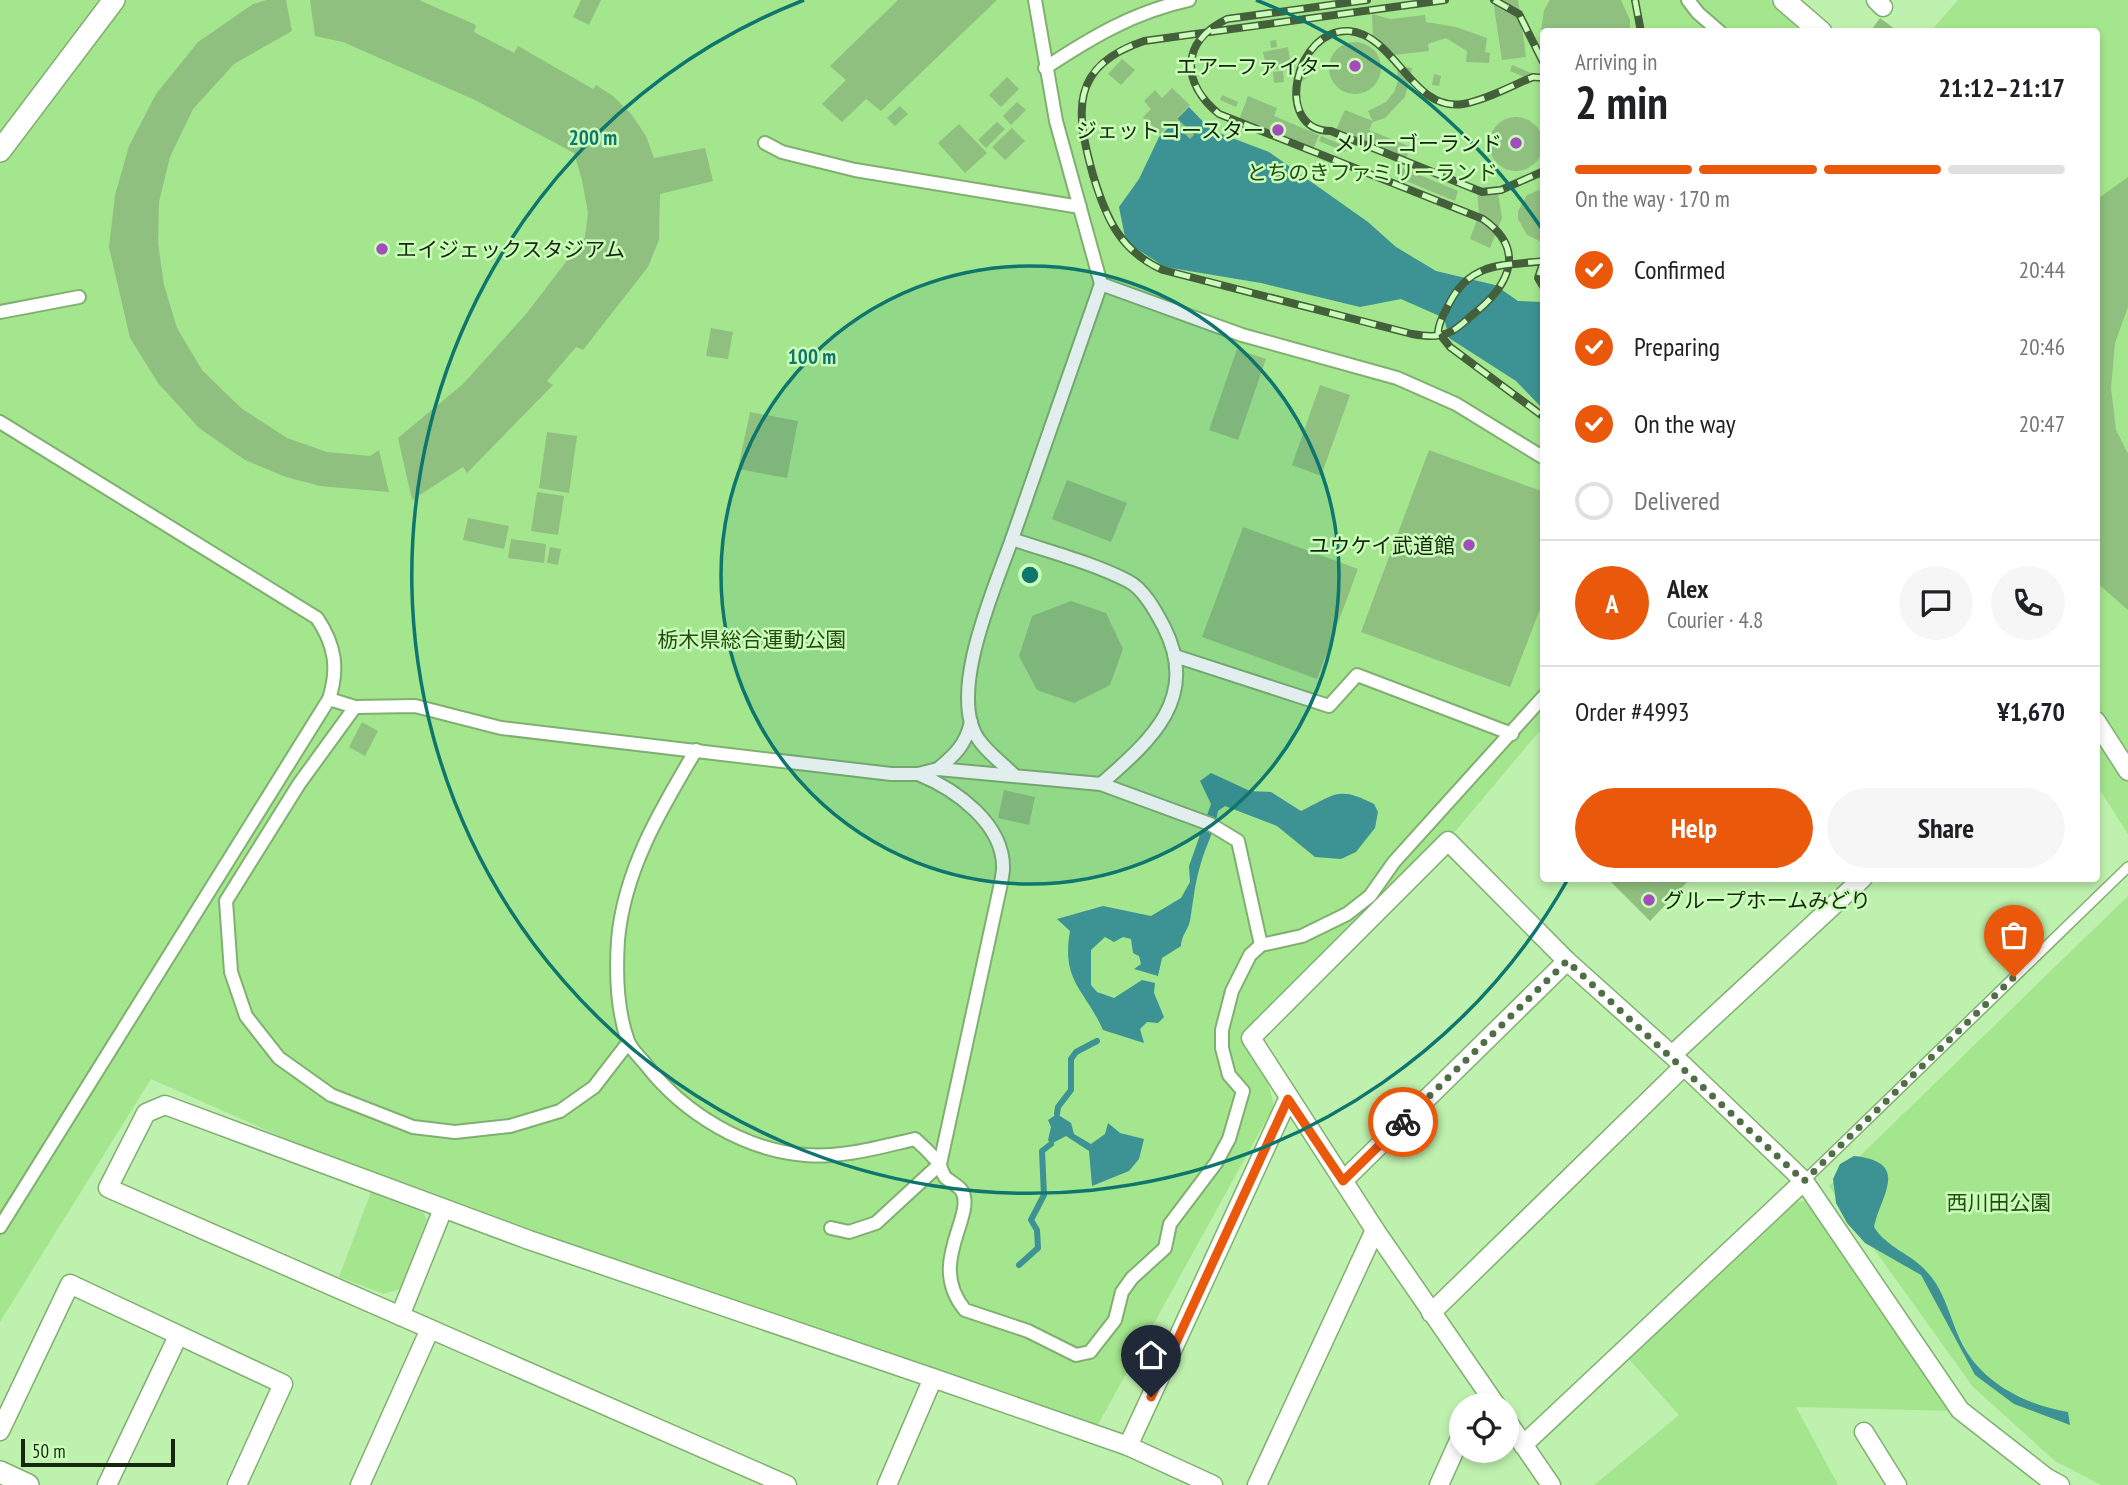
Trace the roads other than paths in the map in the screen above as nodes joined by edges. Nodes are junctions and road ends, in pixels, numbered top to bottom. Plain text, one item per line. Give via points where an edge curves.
1 (114, 0) edge
2 (1035, 0) edge
3 (1189, 0) edge
4 (1688, 0) edge
5 (1784, 0) edge
6 (1716, 28) edge
7 (1816, 28) edge
8 (1045, 68) junction
9 (765, 143) dead end
10 (0, 151) edge
11 (1080, 207) junction
12 (1101, 284) junction
13 (79, 297) dead end
14 (0, 312) edge
15 (0, 422) edge
16 (1540, 456) edge
17 (1012, 538) junction
18 (1175, 656) junction
19 (328, 699) junction
20 (1540, 701) edge
21 (355, 708) junction
22 (971, 721) junction
23 (2100, 727) edge
24 (1512, 734) junction
25 (696, 750) junction
26 (938, 769) junction
27 (2128, 771) edge
28 (918, 774) junction
29 (1013, 774) junction
30 (1101, 784) junction
31 (2128, 867) edge
32 (1859, 882) edge
33 (1261, 945) junction
34 (1567, 961) junction
35 (628, 1043) junction
36 (1678, 1061) junction
37 (1288, 1099) junction
38 (940, 1164) junction
39 (1343, 1181) junction
40 (1804, 1181) junction
41 (443, 1209) junction
42 (0, 1227) edge
43 (831, 1228) dead end
44 (1375, 1230) junction
45 (1432, 1313) junction
46 (400, 1316) junction
47 (430, 1329) junction
48 (178, 1336) junction
49 (933, 1378) junction
50 (1483, 1388) junction
51 (1481, 1393) edge
52 (1487, 1393) edge
53 (0, 1431) edge
54 (1864, 1433) dead end
55 (1519, 1439) edge
56 (1523, 1445) junction
57 (1128, 1447) junction
58 (1449, 1463) edge
59 (0, 1472) edge
60 (755, 1479) edge
61 (2050, 1483) edge
62 (27, 1485) edge
63 (107, 1485) edge
64 (237, 1485) edge
65 (360, 1485) edge
66 (787, 1485) edge
67 (887, 1485) edge
68 (1213, 1485) edge
69 (1257, 1485) edge
70 (1439, 1485) edge
71 (1551, 1485) edge
72 (1896, 1485) edge

1 - 10 street
2 - 8 street
3 - 8 street via 1108,27
4 - 6 street
5 - 7 street
8 - 11 street
9 - 11 street via 782,152 855,170
11 - 12 street
12 - 16 street via 1242,335 1397,378 1456,404
12 - 17 street
13 - 14 street
15 - 19 street via 317,618 330,637 334,660 336,678
17 - 18 street via 1131,582 1157,611
17 - 22 street via 972,653
18 - 24 street via 1329,706 1357,675
18 - 30 street via 1178,673 1159,729
19 - 21 street
19 - 42 street
20 - 24 street
21 - 25 street via 415,706 501,728
21 - 35 street via 299,784 226,901 231,972 246,1016 279,1058 331,1095 413,1127 456,1132 510,1126 560,1111 594,1087
22 - 26 street via 959,751
22 - 29 street via 978,739
23 - 27 street
24 - 33 street via 1394,862 1370,897 1302,936
25 - 28 street
25 - 35 street via 647,836 630,880 618,940 620,1001
26 - 28 street
26 - 29 street
28 - 38 street via 982,816 1003,868
29 - 30 street
30 - 33 street via 1210,824 1238,841
31 - 40 lane
32 - 36 street
33 - 38 street via 1239,973 1222,1030 1229,1075 1243,1091 1229,1139 1170,1224 1165,1248 1126,1287 1115,1320 1090,1352 1076,1354 1017,1326 965,1310 958,1302 949,1270 964,1205 961,1190 944,1175
34 - 36 street
34 - 37 street via 1448,841 1251,1038
34 - 39 street
35 - 38 street via 673,1097 714,1124 761,1146 806,1155 859,1152 915,1139
36 - 40 street
36 - 45 street
37 - 39 street
37 - 57 street
38 - 43 street via 876,1223 849,1231
39 - 44 street
40 - 56 street
40 - 61 street via 1961,1409
41 - 46 street
41 - 46 street via 164,1105 146,1112 108,1188
41 - 49 street
44 - 45 street
44 - 69 street
45 - 50 street
46 - 47 street
47 - 60 street
47 - 65 street
48 - 53 street via 70,1284
48 - 63 street
48 - 64 street via 283,1384
49 - 57 street
49 - 67 street
50 - 51 street
50 - 52 street
54 - 72 street
55 - 56 street
56 - 71 street
57 - 68 street
58 - 70 street
59 - 62 street
60 - 66 street

